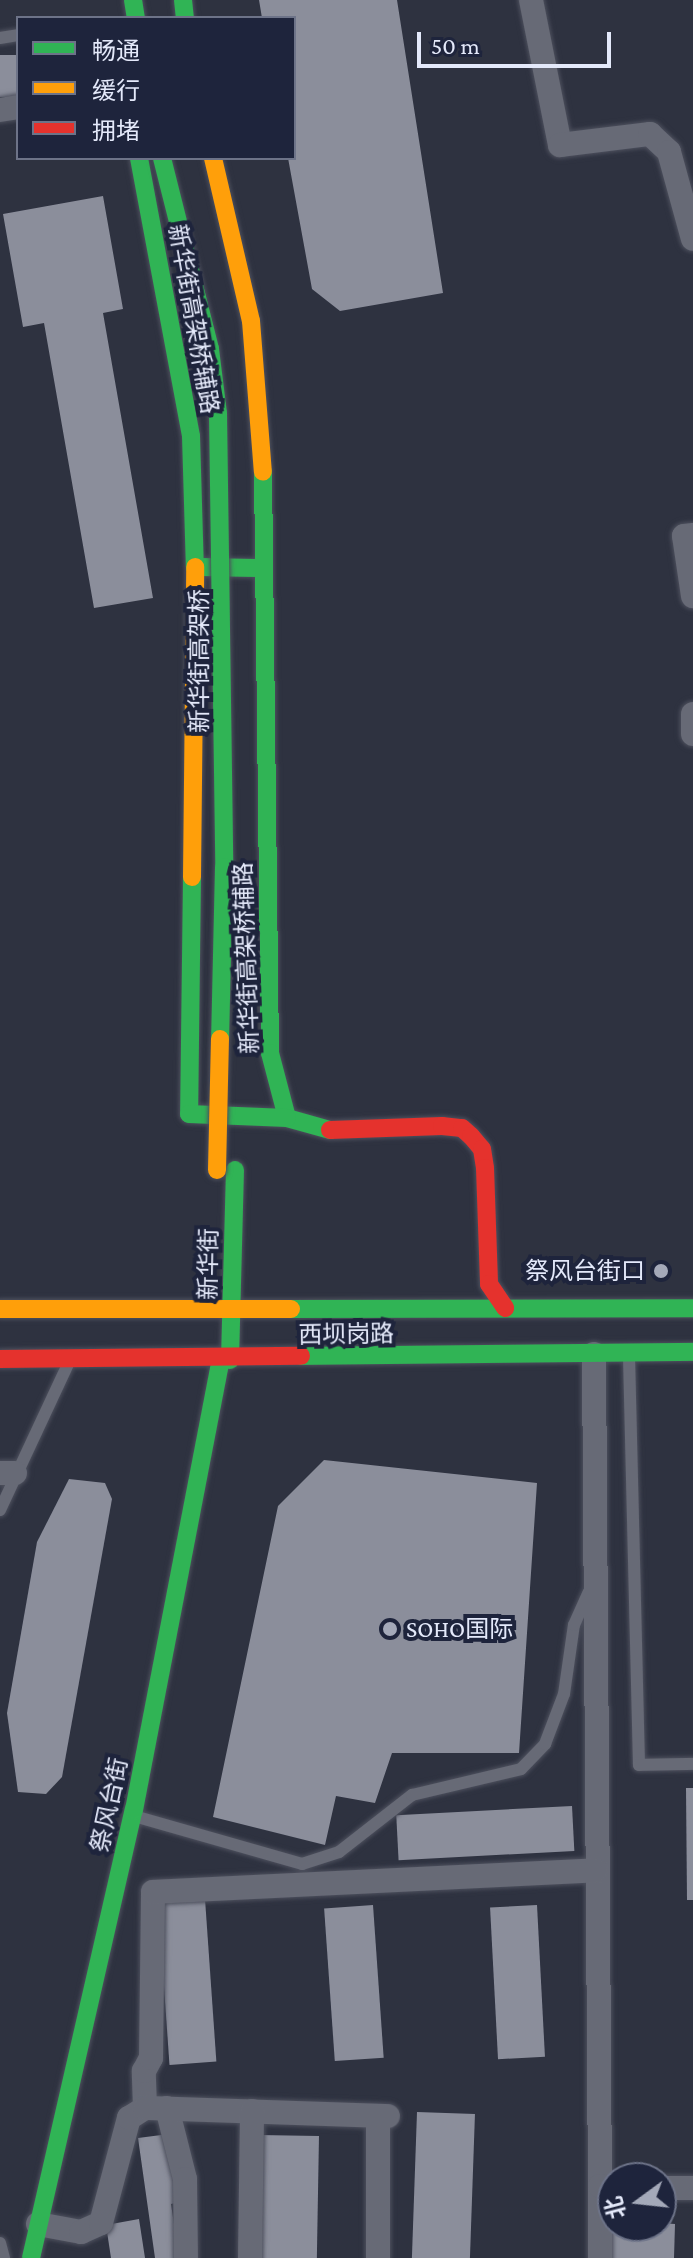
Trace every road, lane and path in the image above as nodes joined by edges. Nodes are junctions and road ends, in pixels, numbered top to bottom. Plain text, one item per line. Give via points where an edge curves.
1 (531, 0) edge
2 (139, 160) edge
3 (163, 160) edge
4 (178, 160) edge
5 (213, 160) edge
6 (693, 239) edge
7 (693, 535) edge
8 (195, 567) junction
9 (262, 568) junction
10 (693, 596) edge
11 (693, 714) edge
12 (693, 734) edge
13 (287, 1118) junction
14 (226, 1170) junction
15 (223, 1308) junction
16 (505, 1308) junction
17 (693, 1308) edge
18 (0, 1309) edge
19 (693, 1352) edge
20 (629, 1353) junction
21 (594, 1354) junction
22 (0, 1359) edge
23 (71, 1360) junction
24 (221, 1360) junction
25 (8, 1473) edge
26 (0, 1510) edge
27 (595, 1578) junction
28 (693, 1764) edge
29 (133, 1816) junction
30 (595, 1870) junction
31 (156, 2108) junction
32 (252, 2111) junction
33 (605, 2162) edge
34 (38, 2224) junction
35 (0, 2243) edge
36 (4, 2258) edge
37 (31, 2258) edge
38 (186, 2258) edge
39 (250, 2258) edge
40 (378, 2258) edge

1 - 6 street via 560,145 650,134 669,152
2 - 8 main road, 新华街高架桥辅路 via 191,436
3 - 14 main road, 新华街高架桥, bridge via 210,349 218,413
4 - 14 main road, 新华街高架桥 via 227,356 234,410 240,862
5 - 9 main road, 新华街高架桥辅路 via 251,321 262,415
7 - 10 street via 684,536
8 - 9 main road
8 - 13 main road, 新华街高架桥辅路 via 189,1114
9 - 13 main road, 新华街高架桥辅路 via 270,1053
11 - 12 street
13 - 16 main road via 324,1130 462,1128 482,1149 489,1284
14 - 15 main road, 新华街
15 - 16 main road, 西坝岗路
15 - 18 main road, 西坝岗路
15 - 24 main road, 新华街
16 - 17 main road, 西坝岗路
19 - 20 main road, 西坝岗路
20 - 21 main road, 西坝岗路
20 - 28 lane via 639,1765
21 - 24 main road, 西坝岗路
21 - 27 street
22 - 23 main road, 西坝岗路
23 - 24 main road, 西坝岗路
23 - 25 lane
24 - 29 main road, 祭风台街
25 - 26 lane
27 - 29 lane via 574,1625 564,1694 545,1744 521,1769 412,1795 339,1852 302,1864
27 - 30 street
29 - 34 main road, 祭风台街
30 - 31 street via 153,1892 151,2058 144,2071
30 - 33 street
31 - 32 street
31 - 34 street via 129,2118 101,2223 81,2232
31 - 38 street via 185,2179
32 - 39 street
32 - 40 street via 383,2116
34 - 37 main road, 祭风台街
35 - 36 lane

